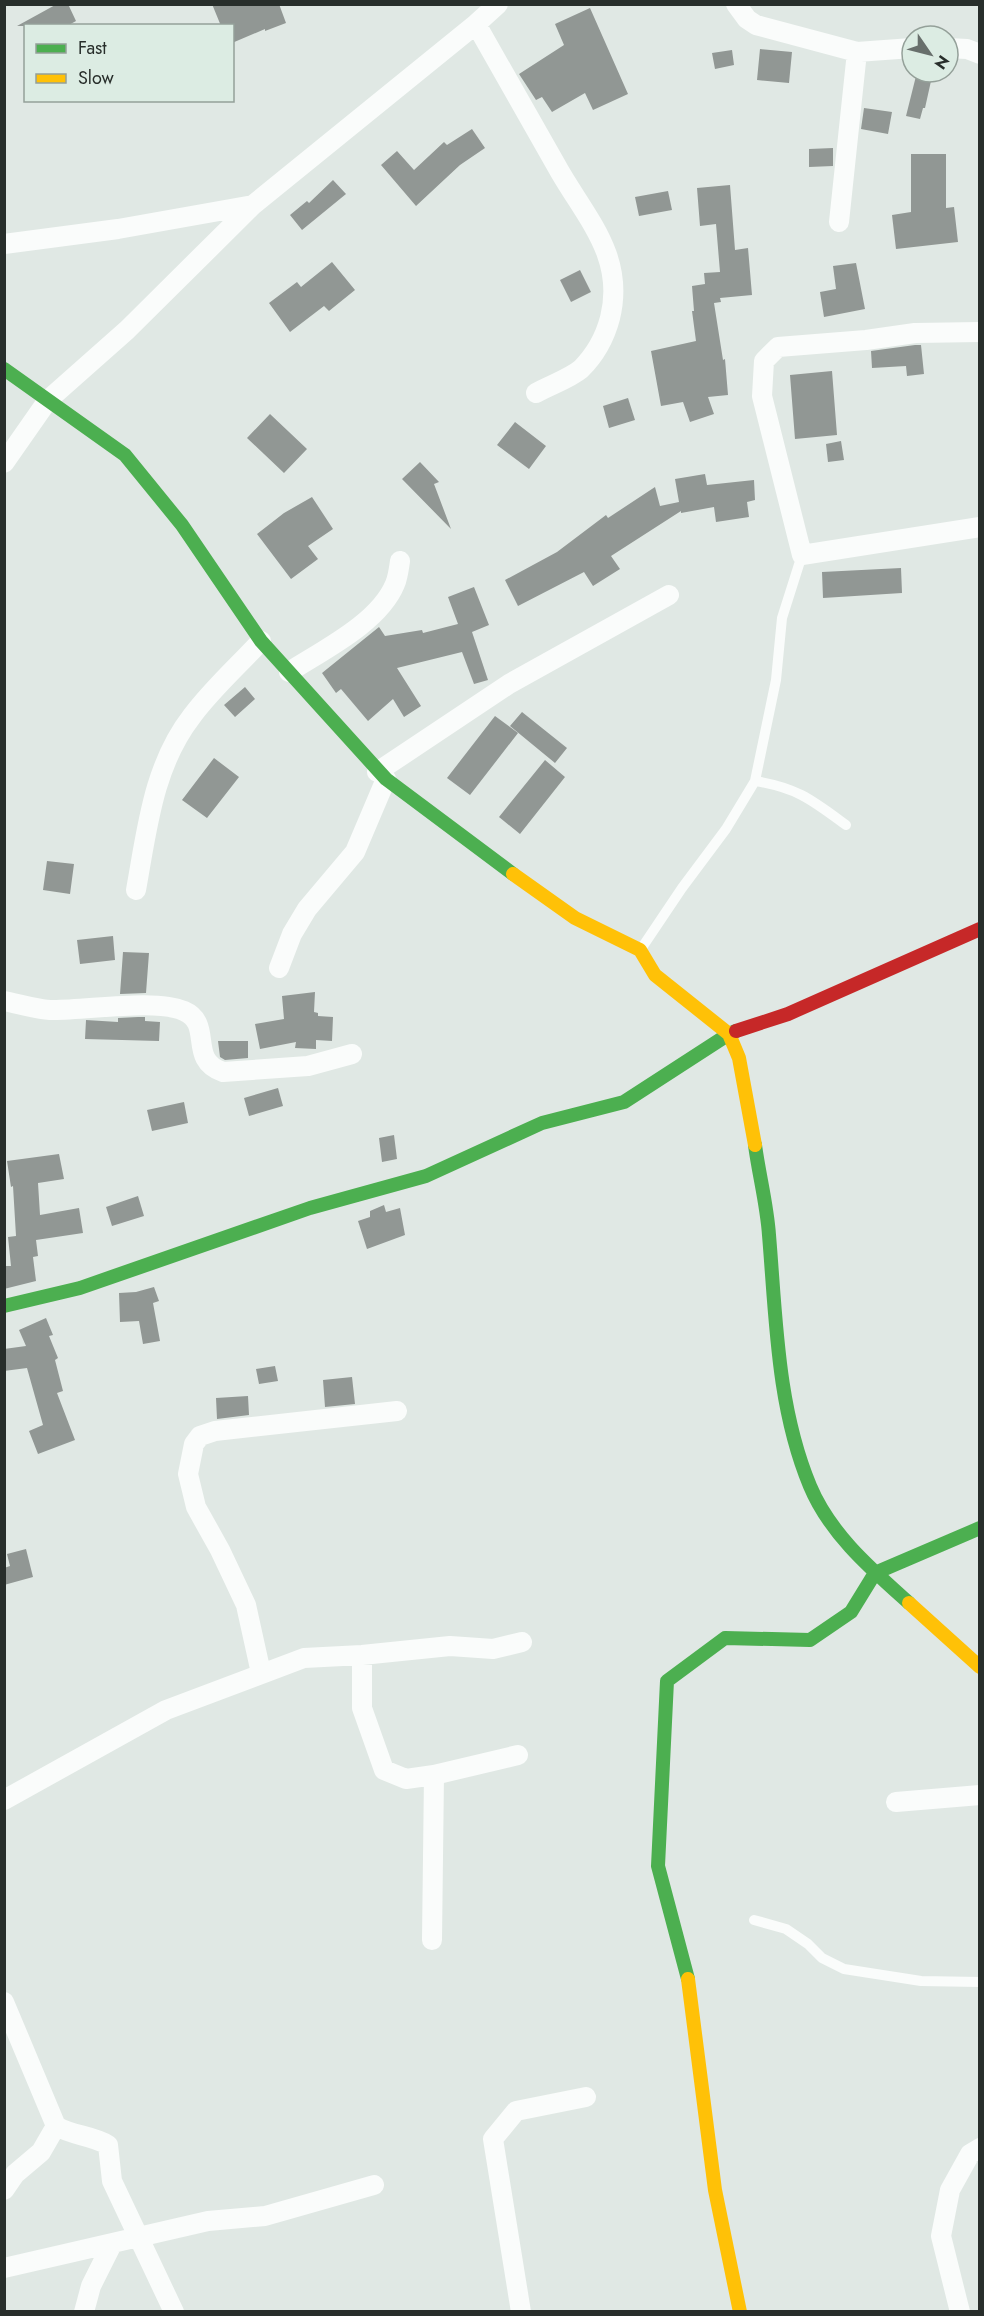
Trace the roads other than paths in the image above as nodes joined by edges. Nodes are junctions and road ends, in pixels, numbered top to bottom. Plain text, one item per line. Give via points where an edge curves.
1 (736, 4) edge
2 (497, 5) edge
3 (476, 24) junction
4 (900, 49) edge
5 (960, 49) edge
6 (857, 52) junction
7 (980, 54) edge
8 (253, 205) junction
9 (839, 222) dead end
10 (4, 244) edge
11 (980, 332) edge
12 (4, 369) edge
13 (536, 393) dead end
14 (48, 400) junction
15 (4, 463) edge
16 (980, 526) edge
17 (802, 555) junction
18 (400, 561) dead end
19 (669, 595) dead end
20 (261, 641) junction
21 (289, 672) junction
22 (382, 776) junction
23 (755, 781) junction
24 (846, 825) dead end
25 (136, 890) dead end
26 (980, 929) edge
27 (640, 950) junction
28 (279, 968) dead end
29 (4, 1001) edge
30 (729, 1034) junction
31 (352, 1054) dead end
32 (4, 1306) edge
33 (397, 1412) dead end
34 (980, 1528) edge
35 (875, 1573) junction
36 (522, 1642) dead end
37 (362, 1655) junction
38 (980, 1667) edge
39 (261, 1673) junction
40 (518, 1755) dead end
41 (434, 1775) junction
42 (980, 1796) edge
43 (4, 1800) edge
44 (896, 1802) dead end
45 (754, 1920) dead end
46 (432, 1940) dead end
47 (980, 1982) edge
48 (4, 2002) edge
49 (586, 2097) dead end
50 (56, 2126) junction
51 (980, 2148) edge
52 (374, 2185) dead end
53 (4, 2190) edge
54 (138, 2238) junction
55 (112, 2244) junction
56 (4, 2268) edge
57 (84, 2312) edge
58 (174, 2312) edge
59 (522, 2312) edge
60 (740, 2312) edge
61 (960, 2312) edge

1 - 6 street via 756,25
2 - 3 street
3 - 8 street
3 - 13 street via 596,230 614,275 614,302 607,329 594,354 579,370
4 - 6 street
5 - 7 street
6 - 9 street
8 - 10 street
8 - 14 street via 127,330
11 - 17 street via 915,333 778,347 764,361 762,396
12 - 14 street
14 - 15 street
14 - 20 street via 124,455 182,525
16 - 17 street
17 - 23 lane via 782,618 776,680
18 - 21 street via 395,584 380,607 360,626
19 - 22 street via 509,684
20 - 21 street
20 - 25 street via 191,716 169,752 155,787
21 - 22 street
22 - 27 street via 576,918
22 - 28 street via 355,852 307,909
23 - 24 lane via 796,791
23 - 27 lane via 726,829
26 - 30 street via 788,1014
27 - 30 street via 655,975
29 - 31 street via 49,1010 146,1005 182,1010 193,1015 199,1025 205,1061 212,1069 223,1072 308,1066
30 - 32 street via 624,1102 542,1123 426,1176 310,1208 80,1288
30 - 35 street via 739,1058 752,1119 769,1231 783,1390 794,1437 810,1486 826,1515
33 - 39 street via 215,1431 200,1436 194,1444 188,1474 196,1507 246,1605
34 - 35 street
35 - 38 street
35 - 60 street via 851,1612 810,1640 725,1638 667,1681 657,1866 690,1989 715,2190
36 - 37 street via 493,1649 450,1646
37 - 39 street via 304,1658
37 - 41 street via 362,1708 384,1770 405,1779
39 - 43 street via 166,1710
40 - 41 street
41 - 46 street
42 - 44 street
45 - 47 lane via 786,1929 822,1958 844,1969 921,1982
48 - 50 street
49 - 59 street via 516,2111 493,2139
50 - 53 street via 41,2152 15,2174
50 - 54 street via 108,2145 112,2181
51 - 61 street via 970,2154 950,2190 941,2236
52 - 54 street via 265,2216 208,2221
54 - 55 street
54 - 58 street
55 - 56 street
55 - 57 street via 91,2286

